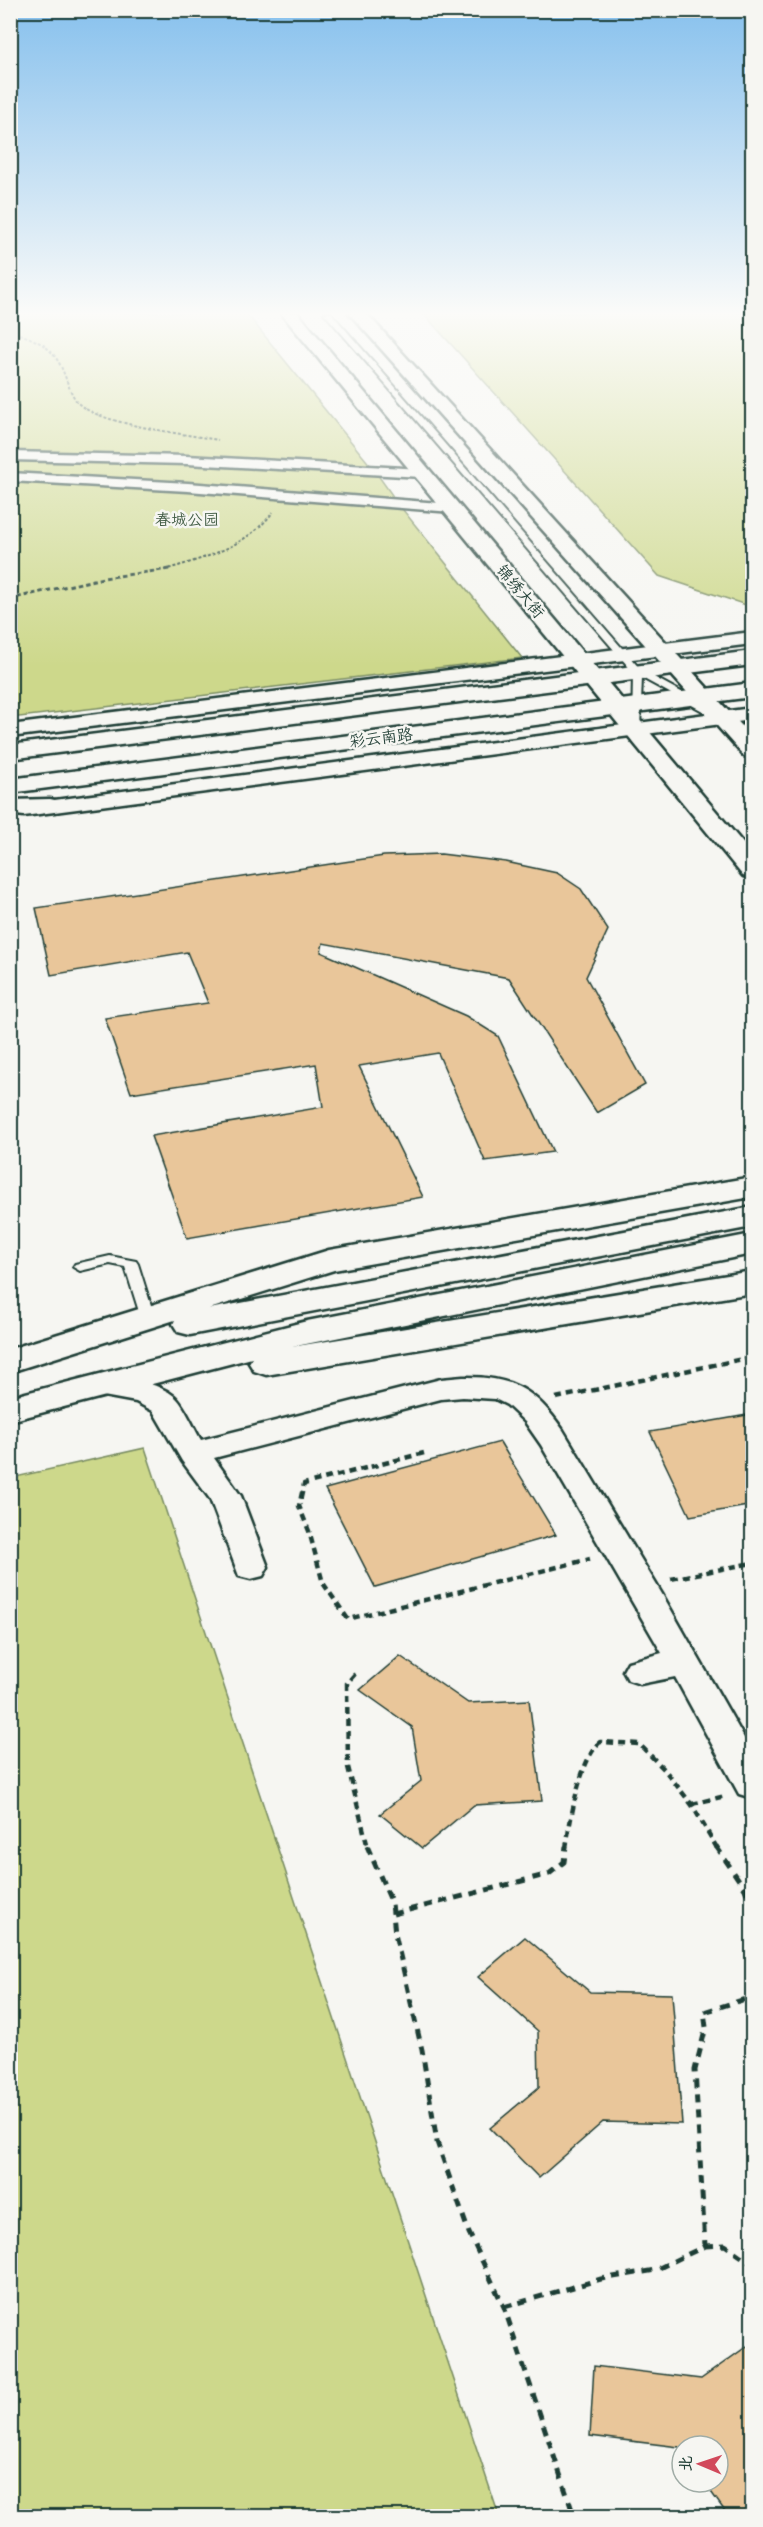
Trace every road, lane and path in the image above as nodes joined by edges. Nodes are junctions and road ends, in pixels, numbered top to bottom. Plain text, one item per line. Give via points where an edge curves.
1 (171, 431) edge
2 (387, 431) edge
3 (429, 431) edge
4 (463, 431) edge
5 (10, 456) edge
6 (255, 464) junction
7 (422, 473) junction
8 (10, 477) edge
9 (333, 484) junction
10 (280, 494) junction
11 (452, 508) junction
12 (10, 599) edge
13 (753, 638) edge
14 (660, 650) junction
15 (622, 654) junction
16 (753, 658) edge
17 (578, 660) junction
18 (676, 668) junction
19 (638, 672) junction
20 (593, 678) junction
21 (753, 690) edge
22 (694, 697) junction
23 (376, 706) junction
24 (627, 706) junction
25 (753, 714) edge
26 (722, 718) junction
27 (195, 729) junction
28 (635, 729) junction
29 (10, 731) edge
30 (10, 736) edge
31 (392, 736) junction
32 (10, 752) edge
33 (753, 752) edge
34 (10, 786) edge
35 (50, 806) joint
36 (10, 809) edge
37 (753, 870) edge
38 (753, 1186) edge
39 (753, 1216) edge
40 (753, 1244) edge
41 (80, 1267) dead end
42 (753, 1282) edge
43 (148, 1317) junction
44 (753, 1357) edge
45 (14, 1360) edge
46 (109, 1388) junction
47 (69, 1395) junction
48 (526, 1404) junction
49 (10, 1409) edge
50 (194, 1453) junction
51 (424, 1453) dead end
52 (619, 1551) junction
53 (753, 1563) edge
54 (251, 1567) dead end
55 (639, 1586) junction
56 (682, 1662) junction
57 (640, 1671) dead end
58 (355, 1674) dead end
59 (753, 1784) edge
60 (753, 1906) edge
61 (393, 1914) junction
62 (753, 1997) edge
63 (705, 2247) junction
64 (753, 2264) edge
65 (504, 2307) junction
66 (574, 2517) edge

1 - 6 path via 251,451
2 - 7 main road, 锦绣大街
3 - 15 lane
4 - 14 main road
5 - 6 street
6 - 9 street
7 - 9 street
7 - 11 main road, 锦绣大街
8 - 10 street
9 - 10 street
9 - 11 street
10 - 12 path via 262,527 194,562
11 - 17 main road, 锦绣大街
13 - 14 street
14 - 15 street
14 - 18 main road
15 - 17 street
15 - 19 lane
16 - 18 main road, 彩云南路
17 - 20 main road, 锦绣大街
17 - 29 street
18 - 19 main road, 彩云南路
18 - 22 main road
19 - 20 main road, 彩云南路
19 - 22 lane
19 - 24 lane
20 - 23 main road, 彩云南路
20 - 24 main road, 锦绣大街
21 - 22 main road, 彩云南路
22 - 24 main road, 彩云南路
22 - 26 main road
23 - 27 main road, 彩云南路
23 - 31 main road via 412,708 428,715 429,723 425,726
24 - 28 main road, 锦绣大街
24 - 31 main road, 彩云南路
25 - 26 street
26 - 28 street
26 - 33 main road
27 - 30 main road
27 - 32 main road, 彩云南路
28 - 35 street
28 - 37 main road, 锦绣大街
31 - 34 main road, 彩云南路
35 - 36 main road
38 - 43 main road via 329,1260
39 - 45 main road via 280,1305
40 - 47 main road via 307,1332
41 - 43 lane via 110,1260 131,1264
42 - 46 main road
43 - 45 main road
44 - 48 path
46 - 47 main road
46 - 50 street via 143,1393 164,1404
47 - 49 main road
48 - 50 street via 501,1390 470,1386 441,1389
48 - 52 street via 550,1436
50 - 54 street via 225,1496
51 - 52 path via 304,1484 299,1506 323,1583 348,1619
52 - 55 street
53 - 55 path
55 - 56 street
56 - 57 street
56 - 59 street
58 - 61 path via 347,1683 348,1767 366,1844
60 - 61 path via 692,1804 664,1769 639,1744 600,1742 591,1750 571,1815 564,1862 549,1874
61 - 65 path via 437,2142 469,2233
62 - 63 path via 704,2012 706,2026 695,2070
63 - 64 path via 725,2245
63 - 65 path via 655,2270 601,2279
65 - 66 path

